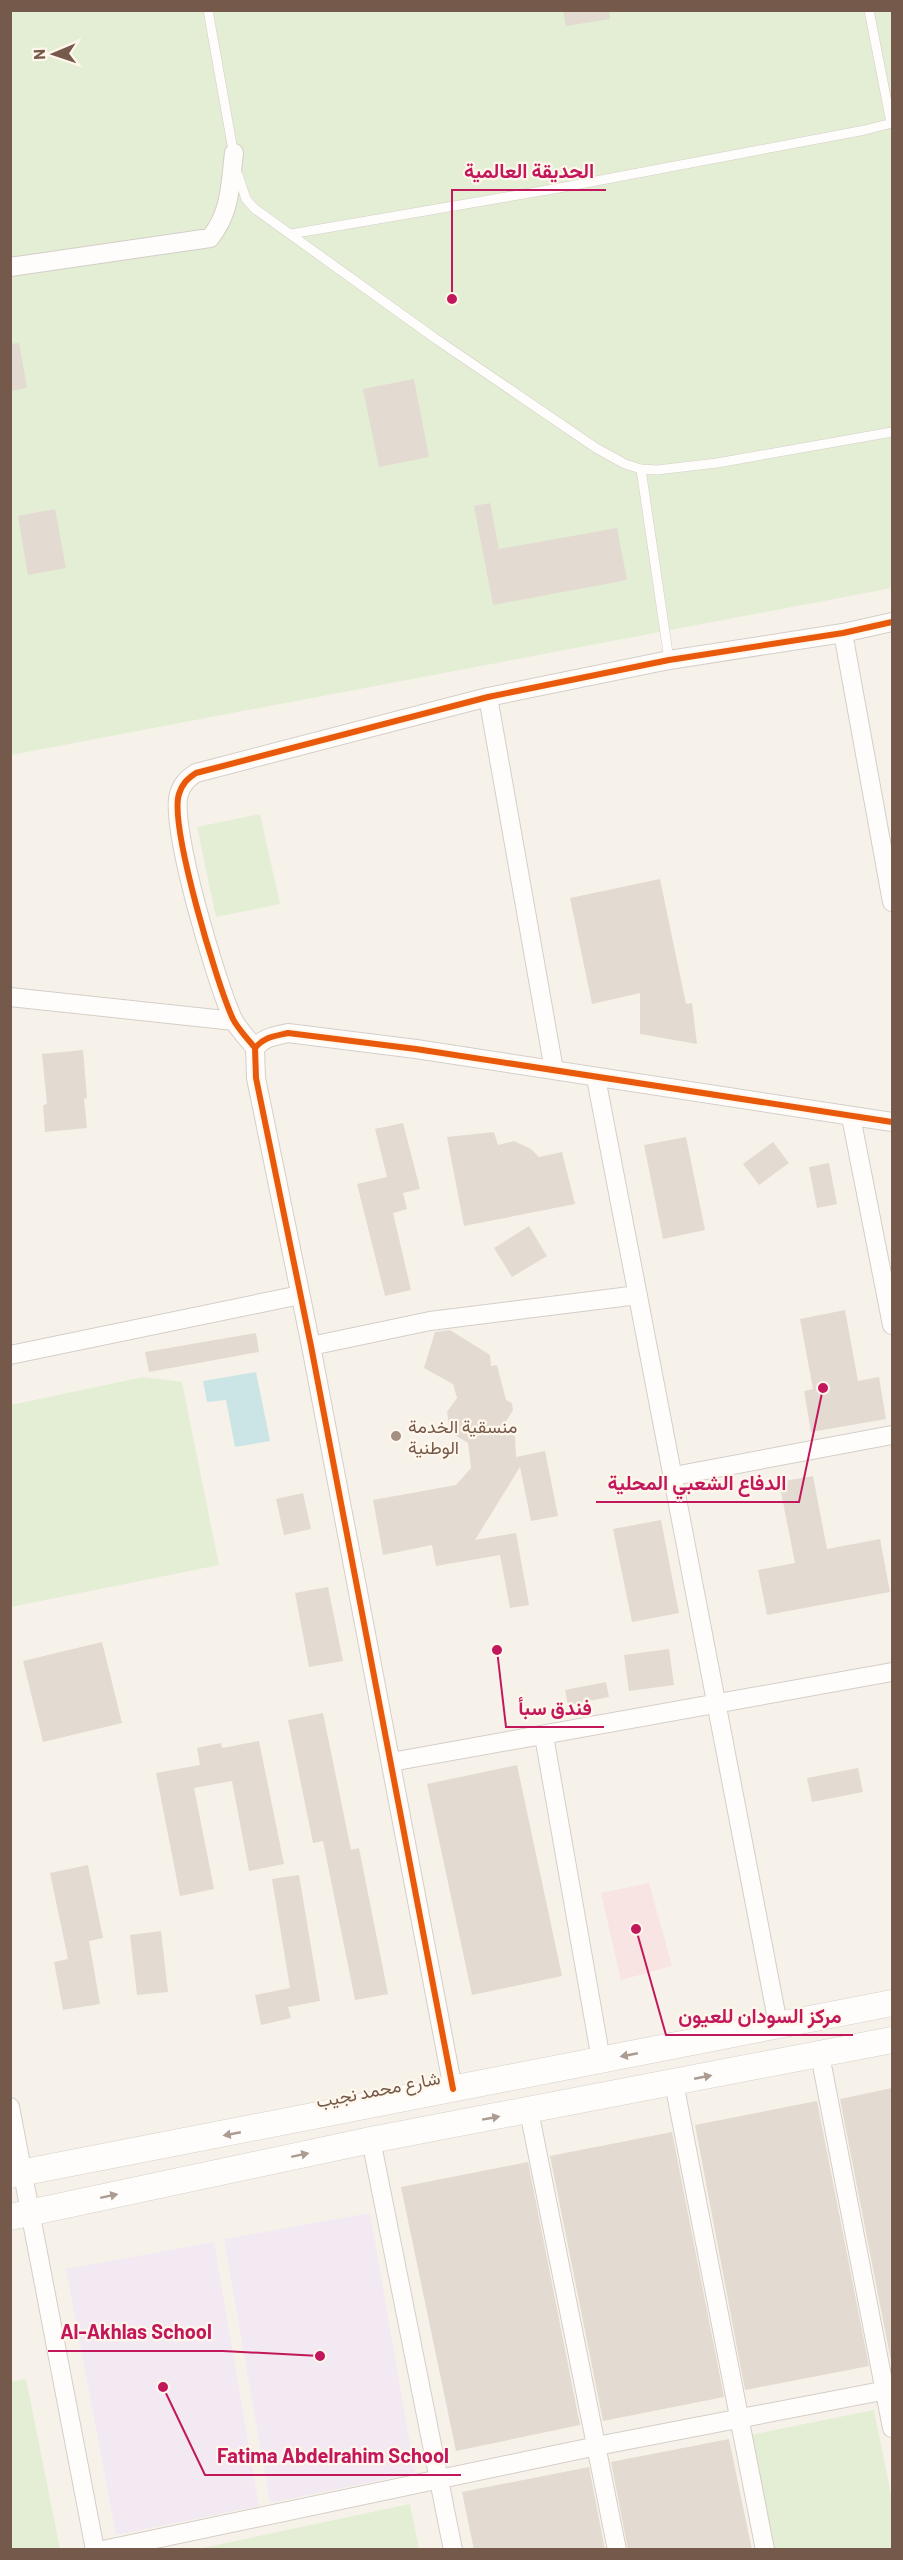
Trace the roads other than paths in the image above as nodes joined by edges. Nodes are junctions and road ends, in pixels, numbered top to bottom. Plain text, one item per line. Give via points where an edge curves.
1 (208, 10) edge
2 (869, 10) edge
3 (892, 123) edge
4 (234, 153) junction
5 (291, 234) junction
6 (10, 267) edge
7 (892, 432) edge
8 (641, 469) junction
9 (892, 622) edge
10 (843, 633) junction
11 (669, 660) junction
12 (488, 697) junction
13 (892, 902) edge
14 (10, 997) edge
15 (234, 1021) junction
16 (255, 1048) junction
17 (554, 1070) junction
18 (596, 1078) junction
19 (851, 1117) junction
20 (892, 1122) edge
21 (300, 1295) junction
22 (638, 1295) junction
23 (892, 1325) edge
24 (311, 1346) junction
25 (10, 1355) edge
26 (892, 1435) edge
27 (674, 1476) junction
28 (892, 1672) edge
29 (719, 1704) junction
30 (543, 1736) junction
31 (391, 1762) junction
32 (892, 2003) edge
33 (778, 2024) junction
34 (892, 2040) edge
35 (820, 2055) junction
36 (601, 2060) junction
37 (674, 2083) junction
38 (453, 2089) junction
39 (10, 2107) edge
40 (529, 2111) junction
41 (371, 2140) junction
42 (67, 2164) junction
43 (17, 2173) edge
44 (74, 2204) junction
45 (21, 2215) edge
46 (889, 2390) edge
47 (739, 2419) junction
48 (892, 2428) edge
49 (597, 2446) junction
50 (440, 2478) junction
51 (95, 2550) edge
52 (103, 2550) edge
53 (453, 2550) edge
54 (616, 2550) edge
55 (765, 2550) edge

1 - 4 lane
2 - 3 lane
3 - 5 lane via 559,188
4 - 5 lane via 246,199
4 - 6 street via 222,223 210,238
5 - 8 lane via 596,448
7 - 8 lane via 717,463
8 - 11 lane
9 - 10 street
10 - 11 street
10 - 13 street
11 - 12 street
12 - 15 street via 196,773 184,782 177,813 188,866 206,939
12 - 17 street
14 - 15 street
15 - 16 street
16 - 17 street via 271,1036 288,1033
16 - 21 street via 256,1078
17 - 18 street
18 - 19 street
18 - 22 street
19 - 20 street
19 - 23 street
21 - 24 street
21 - 25 street
22 - 24 street via 430,1321
22 - 27 street
24 - 31 street
26 - 27 street
27 - 29 street
28 - 29 street
29 - 30 street
29 - 33 street
30 - 31 street
30 - 36 street
31 - 38 street
32 - 33 main road, شارع محمد نجيب
33 -> 36 main road, شارع محمد نجيب
34 - 35 main road
37 -> 35 main road
35 - 46 street
36 - 38 main road, شارع محمد نجيب
37 - 40 main road
37 - 47 street
38 -> 42 main road, شارع محمد نجيب
39 - 43 street
41 -> 40 main road
40 - 49 street
44 -> 41 main road
41 - 50 street
42 - 43 main road, شارع محمد نجيب
42 - 44 main road via 59,2170 55,2184 64,2202
43 - 45 street
44 - 45 main road
45 - 51 street
46 - 47 street
46 - 48 street
47 - 49 street
47 - 55 street
49 - 50 street
49 - 54 street
50 - 52 street
50 - 53 street

